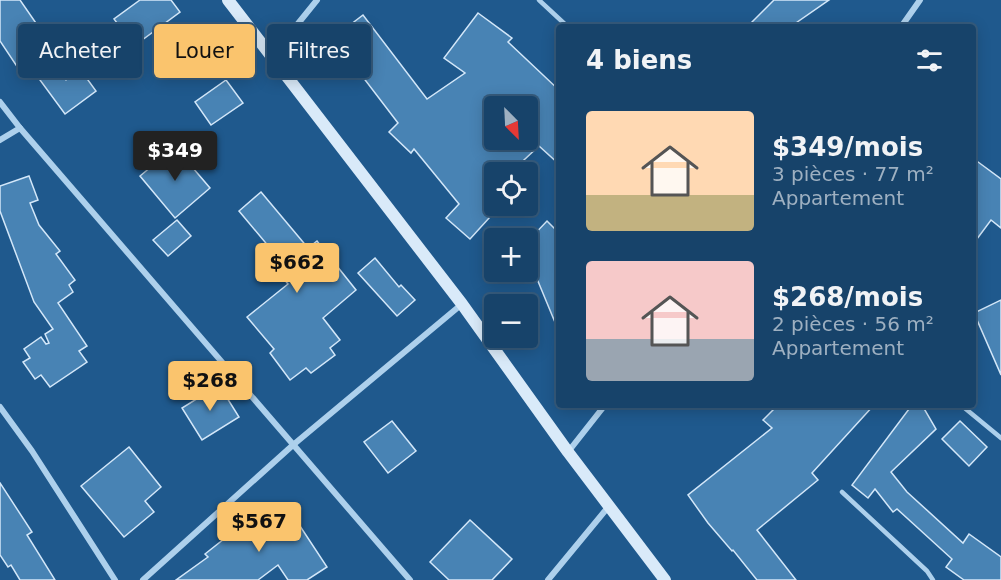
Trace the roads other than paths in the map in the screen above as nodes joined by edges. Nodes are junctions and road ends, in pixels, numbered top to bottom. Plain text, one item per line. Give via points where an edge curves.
1 (228, 0) edge
2 (317, 0) edge
3 (538, 0) edge
4 (920, 0) edge
5 (298, 24) edge
6 (565, 24) edge
7 (903, 24) edge
8 (267, 52) edge
9 (287, 78) edge
10 (0, 102) edge
11 (20, 128) junction
12 (0, 140) edge
13 (462, 304) junction
14 (0, 407) edge
15 (603, 408) edge
16 (965, 408) edge
17 (1001, 438) edge
18 (293, 445) junction
19 (568, 452) junction
20 (842, 492) dead end
21 (609, 506) junction
22 (115, 580) edge
23 (143, 580) edge
24 (410, 580) edge
25 (548, 580) edge
26 (665, 580) edge
27 (933, 580) edge

1 - 8 street
2 - 5 street
3 - 6 lane
4 - 7 street
9 - 13 street
10 - 11 street
11 - 12 street
11 - 18 street
13 - 18 street
13 - 19 street
14 - 22 street
15 - 19 street
16 - 17 lane
18 - 23 street
18 - 24 street
19 - 21 street
20 - 27 lane
21 - 25 street
21 - 26 street

